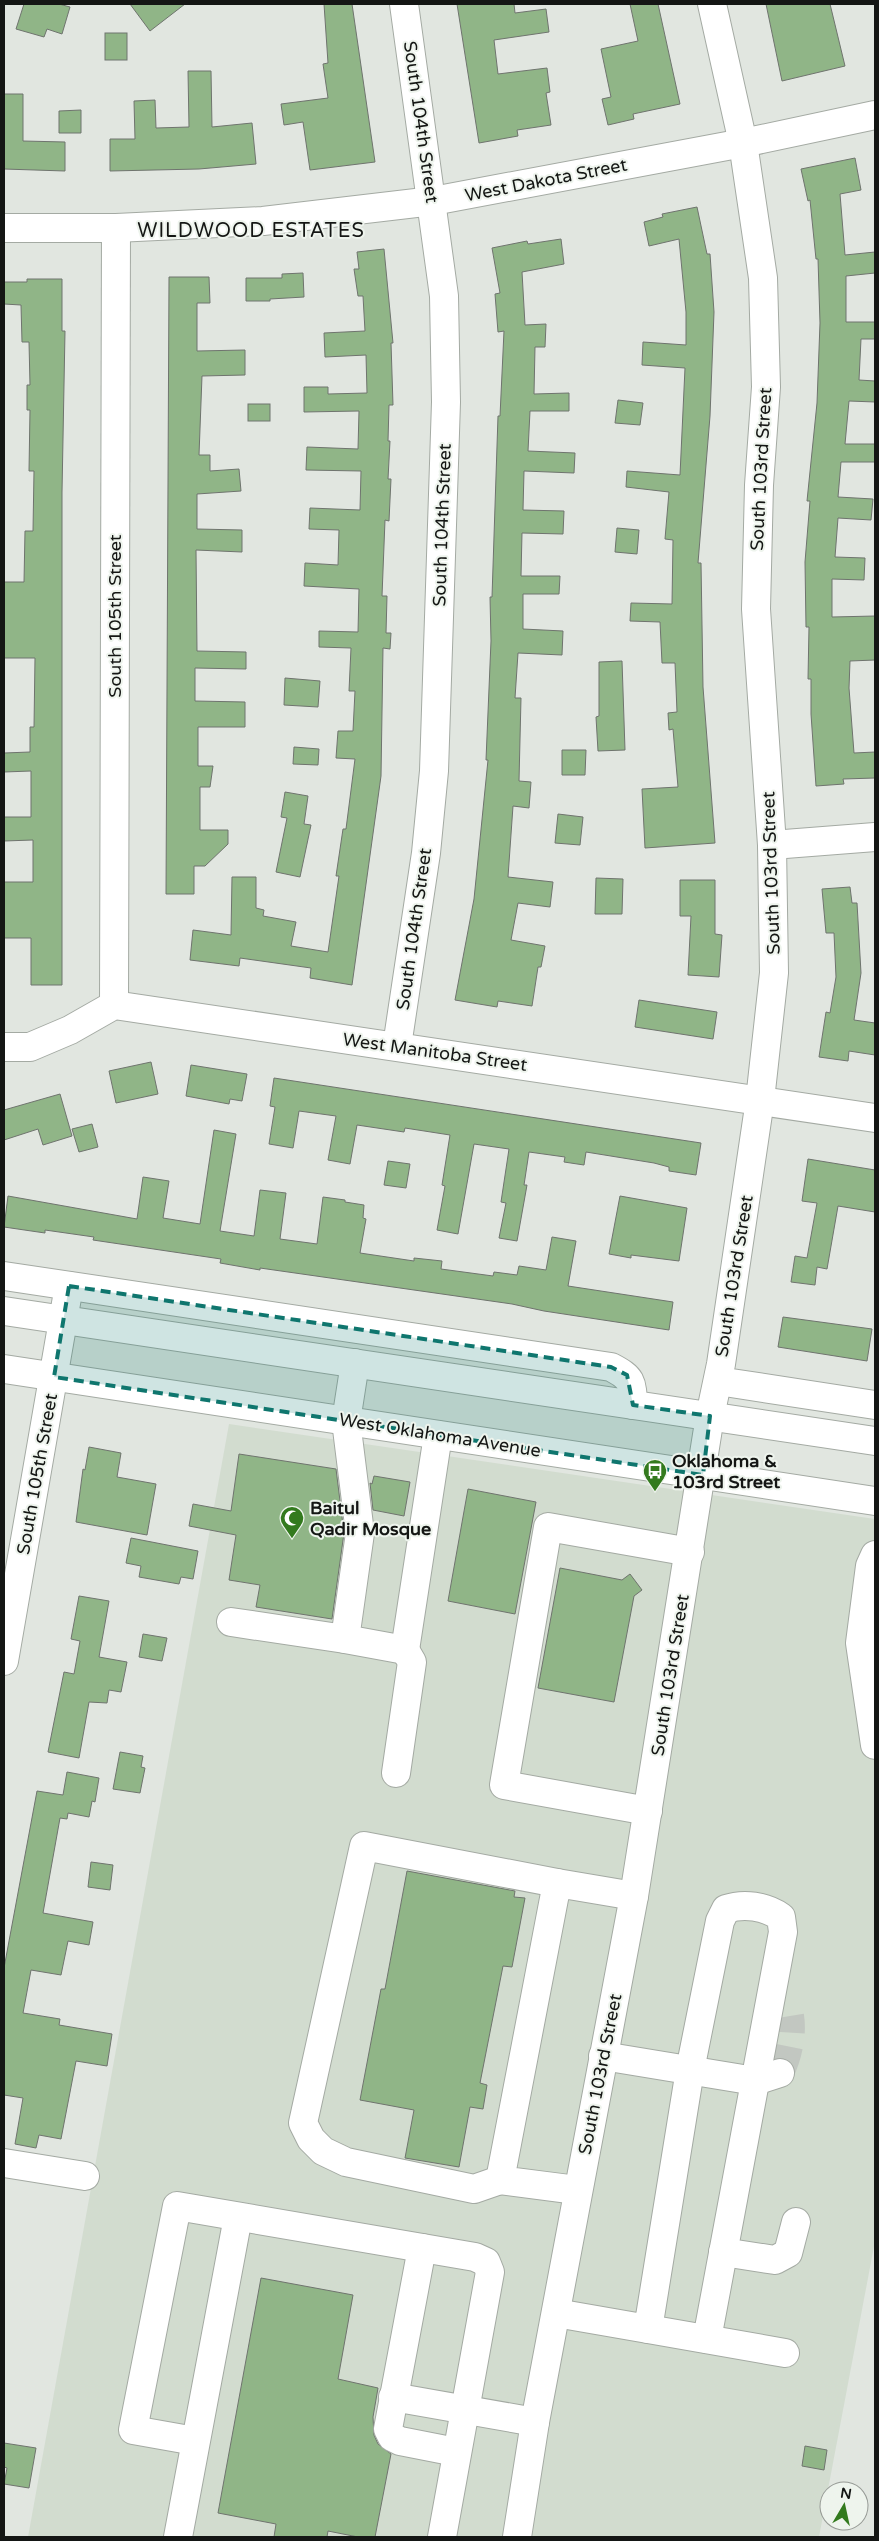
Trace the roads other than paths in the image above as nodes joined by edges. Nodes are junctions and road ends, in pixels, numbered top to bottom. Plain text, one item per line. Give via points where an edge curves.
1 (404, 4) edge
2 (712, 4) edge
3 (875, 115) edge
4 (743, 143) junction
5 (433, 201) junction
6 (4, 228) edge
7 (116, 228) junction
8 (875, 837) edge
9 (772, 845) junction
10 (114, 1005) junction
11 (397, 1046) junction
12 (4, 1047) edge
13 (760, 1100) junction
14 (875, 1118) edge
15 (4, 1276) edge
16 (69, 1286) junction
17 (4, 1311) edge
18 (63, 1320) junction
19 (356, 1363) junction
20 (4, 1369) edge
21 (54, 1377) junction
22 (718, 1381) junction
23 (633, 1405) junction
24 (875, 1405) edge
25 (710, 1416) junction
26 (346, 1421) junction
27 (438, 1435) junction
28 (875, 1441) edge
29 (702, 1475) junction
30 (875, 1501) edge
31 (690, 1552) junction
32 (875, 1555) edge
33 (12, 1570) edge
34 (231, 1622) dead end
35 (345, 1639) junction
36 (405, 1650) junction
37 (4, 1661) edge
38 (875, 1745) edge
39 (396, 1773) dead end
40 (648, 1812) junction
41 (557, 1883) junction
42 (634, 1896) junction
43 (771, 1995) junction
44 (790, 2016) tunnel mouth
45 (603, 2056) junction
46 (690, 2070) junction
47 (767, 2077) junction
48 (4, 2163) edge
49 (85, 2176) dead end
50 (500, 2180) junction
51 (577, 2190) junction
52 (238, 2216) junction
53 (796, 2222) dead end
54 (422, 2248) junction
55 (723, 2252) junction
56 (556, 2312) junction
57 (648, 2329) junction
58 (707, 2339) junction
59 (785, 2353) dead end
60 (393, 2397) junction
61 (463, 2410) junction
62 (535, 2422) junction
63 (196, 2441) junction
64 (456, 2452) junction
65 (178, 2537) edge
66 (442, 2537) edge
67 (517, 2537) edge

1 - 5 street, South 104th Street
2 - 4 street, South 103rd Street
3 - 4 street, West Dakota Street
4 - 5 street, West Dakota Street
4 - 9 street, South 103rd Street via 764,278 766,387 759,485 756,610
5 - 7 street, West Dakota Street via 263,221
5 - 11 street, South 104th Street via 444,296 446,402 434,771 426,853
6 - 7 street, West Dakota Street
7 - 10 street, South 105th Street
8 - 9 street
9 - 13 street, South 103rd Street via 774,973
10 - 11 street, West Manitoba Street
10 - 12 street via 70,1030 30,1047
11 - 13 street, West Manitoba Street
13 - 14 street, West Manitoba Street
13 - 22 street, South 103rd Street
15 - 16 street
16 - 18 street, South 105th Street
16 - 23 street via 611,1367 627,1376
17 - 18 street
18 - 19 street
18 - 21 street, South 105th Street
19 - 23 street
19 - 26 street
20 - 21 street, West Oklahoma Avenue
21 - 26 street, West Oklahoma Avenue
21 - 33 street, South 105th Street
22 - 24 street
22 - 25 street, South 103rd Street
23 - 25 street
25 - 28 street
25 - 29 street, South 103rd Street
26 - 27 street, West Oklahoma Avenue
26 - 35 street via 360,1533
27 - 29 street, West Oklahoma Avenue
27 - 36 street
29 - 30 street, West Oklahoma Avenue
29 - 31 street, South 103rd Street
31 - 40 street, South 103rd Street
31 - 40 street via 548,1527 504,1785
32 - 38 street via 870,1566 860,1643
33 - 37 street, South 105th Street
34 - 35 street
35 - 36 street
36 - 39 street via 412,1662
40 - 42 street, South 103rd Street
41 - 42 street
41 - 50 street
41 - 50 street via 364,1846 303,2123 311,2139 323,2151 346,2162 474,2189
42 - 45 street, South 103rd Street
43 - 44 street
43 - 46 street via 783,1932 781,1917 771,1910 739,1904 726,1909 720,1921
43 - 47 street
45 - 46 street
45 - 51 street, South 103rd Street
46 - 47 street
46 - 57 street
47 - 55 street
48 - 49 street
50 - 51 street
51 - 56 street, South 103rd Street
52 - 54 street
52 - 63 street
52 - 63 street via 177,2206 133,2430
53 - 55 street via 788,2253 775,2260
54 - 60 street
54 - 61 street via 475,2257 486,2262 490,2272
55 - 58 street
56 - 57 street
56 - 62 street, South 103rd Street
57 - 58 street
58 - 59 street
60 - 61 street
60 - 64 street via 388,2429 392,2437
61 - 62 street
61 - 64 street
62 - 67 street, South 103rd Street
63 - 65 street
64 - 66 street

